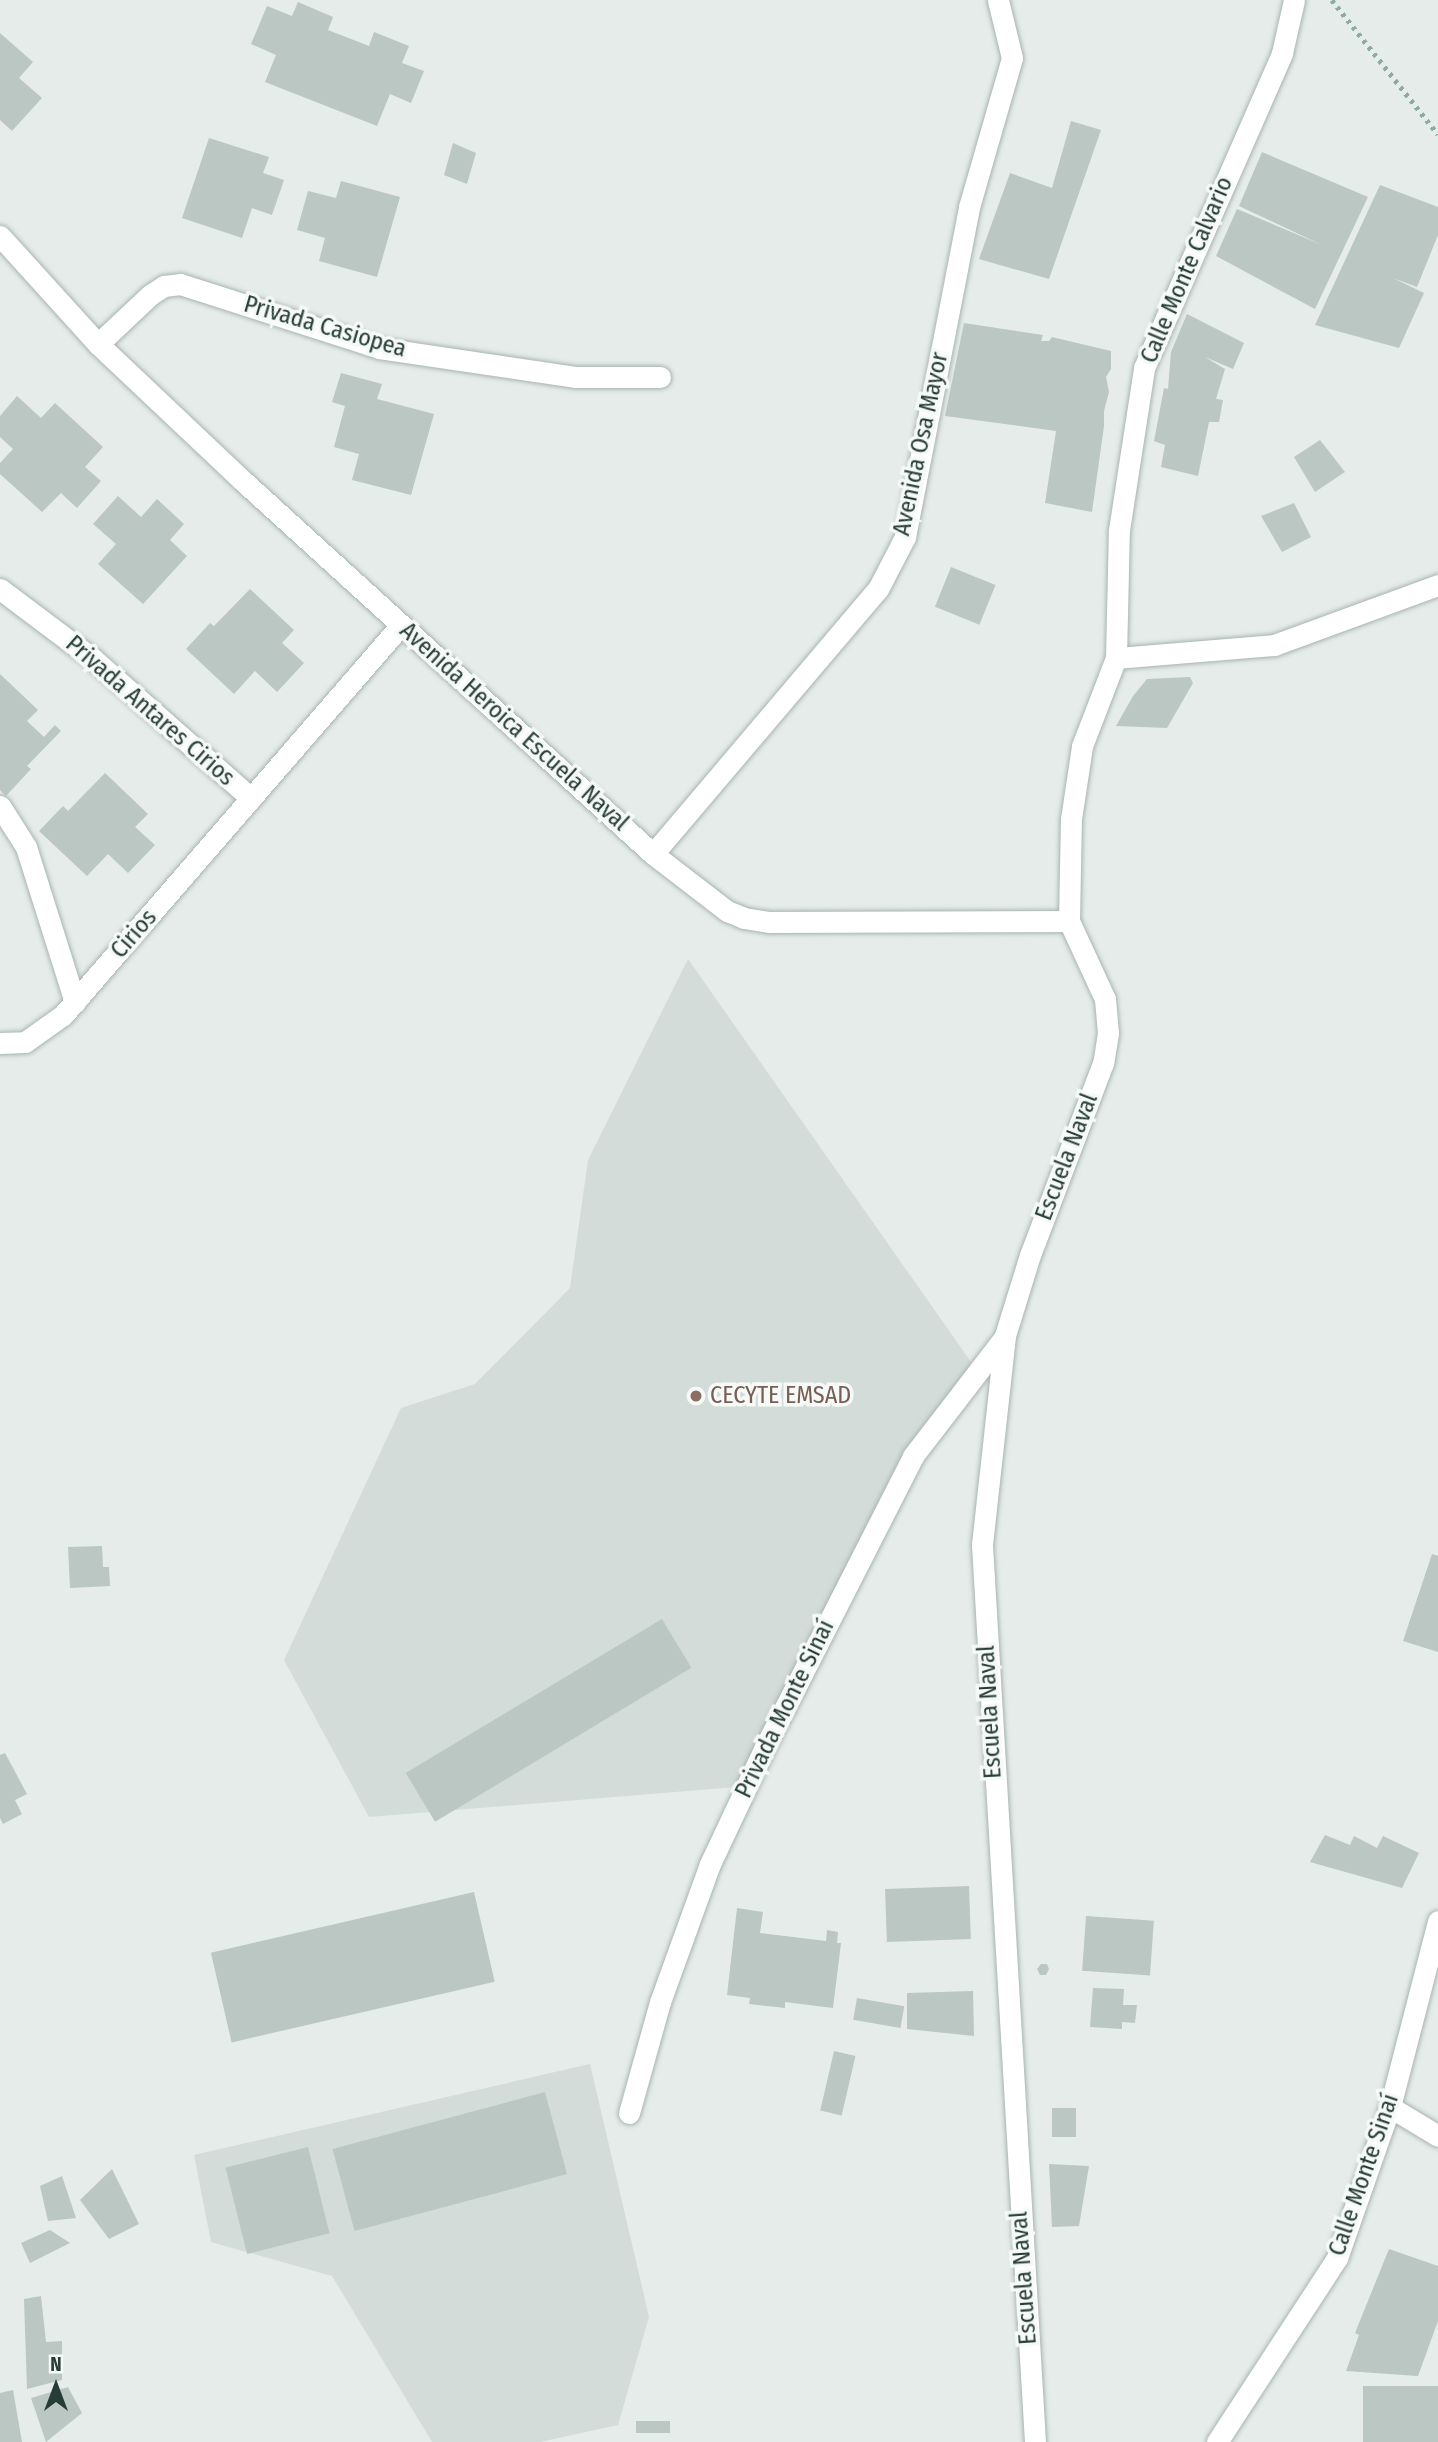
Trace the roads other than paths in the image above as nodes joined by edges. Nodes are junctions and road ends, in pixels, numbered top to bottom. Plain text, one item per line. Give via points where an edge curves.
1 (998, 0) edge
2 (1294, 0) edge
3 (0, 236) edge
4 (98, 344) junction
5 (660, 377) dead end
6 (1438, 585) edge
7 (0, 589) edge
8 (401, 625) junction
9 (1116, 658) junction
10 (251, 798) junction
11 (0, 806) edge
12 (653, 854) junction
13 (1069, 921) junction
14 (75, 1002) junction
15 (0, 1043) edge
16 (1005, 1336) junction
17 (1438, 1921) edge
18 (1390, 2107) junction
19 (629, 2113) dead end
20 (1438, 2136) edge
21 (1035, 2442) edge
22 (1217, 2442) edge

1 - 12 street, Avenida Osa Mayor via 1012,58 969,207 905,537 877,589
2 - 9 street, Calle Monte Calvario via 1282,53 1144,368 1119,530
3 - 4 street, Avenida Heroica Escuela Naval
4 - 5 street, Privada Casiopea via 150,295 164,286 180,284 379,348 575,377
4 - 8 street, Avenida Heroica Escuela Naval
6 - 9 street via 1274,645
7 - 10 street, Privada Antares Cirios via 92,658
8 - 10 street, Privada Antares Cirios
8 - 12 street, Avenida Heroica Escuela Naval
9 - 13 street, Calle Monte Calvario via 1082,746 1070,819
10 - 14 street, Cirios
11 - 14 street via 26,847
12 - 13 street, Avenida Heroica Escuela Naval via 727,911 744,918 770,922
13 - 16 street, Escuela Naval via 1105,999 1108,1033 1103,1063 1030,1255
14 - 15 street, Cirios via 25,1042
16 - 19 street, Privada Monte Sinaí via 913,1456 766,1745 710,1864 660,2002
16 - 21 street, Escuela Naval via 982,1545
17 - 18 street, Calle Monte Sinaí
18 - 20 street
18 - 22 street, Calle Monte Sinaí via 1337,2258

